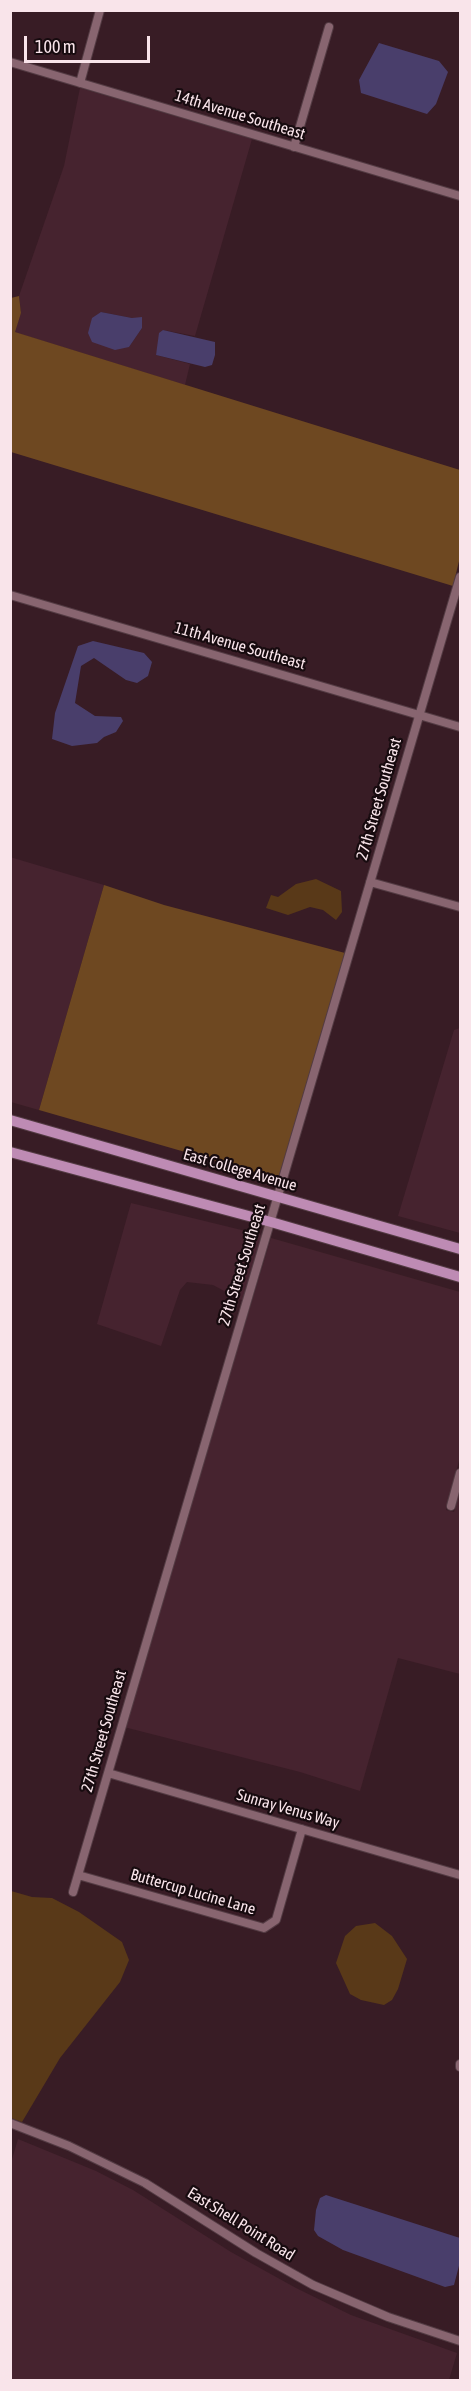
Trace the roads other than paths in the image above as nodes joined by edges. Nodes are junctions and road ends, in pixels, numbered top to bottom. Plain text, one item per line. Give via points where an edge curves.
1 (100, 10) edge
2 (329, 27) dead end
3 (10, 62) edge
4 (80, 83) junction
5 (294, 147) junction
6 (460, 196) edge
7 (460, 577) edge
8 (10, 595) edge
9 (419, 715) junction
10 (460, 727) edge
11 (370, 882) junction
12 (460, 907) edge
13 (10, 1120) edge
14 (10, 1152) edge
15 (279, 1197) junction
16 (271, 1222) junction
17 (460, 1249) edge
18 (460, 1277) edge
19 (460, 1473) edge
20 (451, 1506) dead end
21 (108, 1773) junction
22 (302, 1829) junction
23 (78, 1875) junction
24 (460, 1875) edge
25 (73, 1892) dead end
26 (10, 2124) edge
27 (460, 2341) edge

1 - 4 street
2 - 5 street
3 - 4 street, 14th Avenue Southeast
4 - 5 street, 14th Avenue Southeast
5 - 6 street, 14th Avenue Southeast
7 - 9 street, 27th Street Southeast
8 - 9 street, 11th Avenue Southeast
9 - 10 street, 11th Avenue Southeast
9 - 11 street, 27th Street Southeast
11 - 12 street
11 - 15 street, 27th Street Southeast
13 - 15 main road, East College Avenue
14 - 16 main road
15 - 16 street, 27th Street Southeast
15 - 17 main road, East College Avenue
16 - 18 main road
16 - 21 street, 27th Street Southeast
19 - 20 street
21 - 22 street, Sunray Venus Way
21 - 23 street, 27th Street Southeast
22 - 23 street, Buttercup Lucine Lane via 276,1920 264,1928
22 - 24 street, Sunray Venus Way
23 - 25 street, 27th Street Southeast
26 - 27 street, East Shell Point Road via 69,2146 145,2182 313,2285 388,2317

